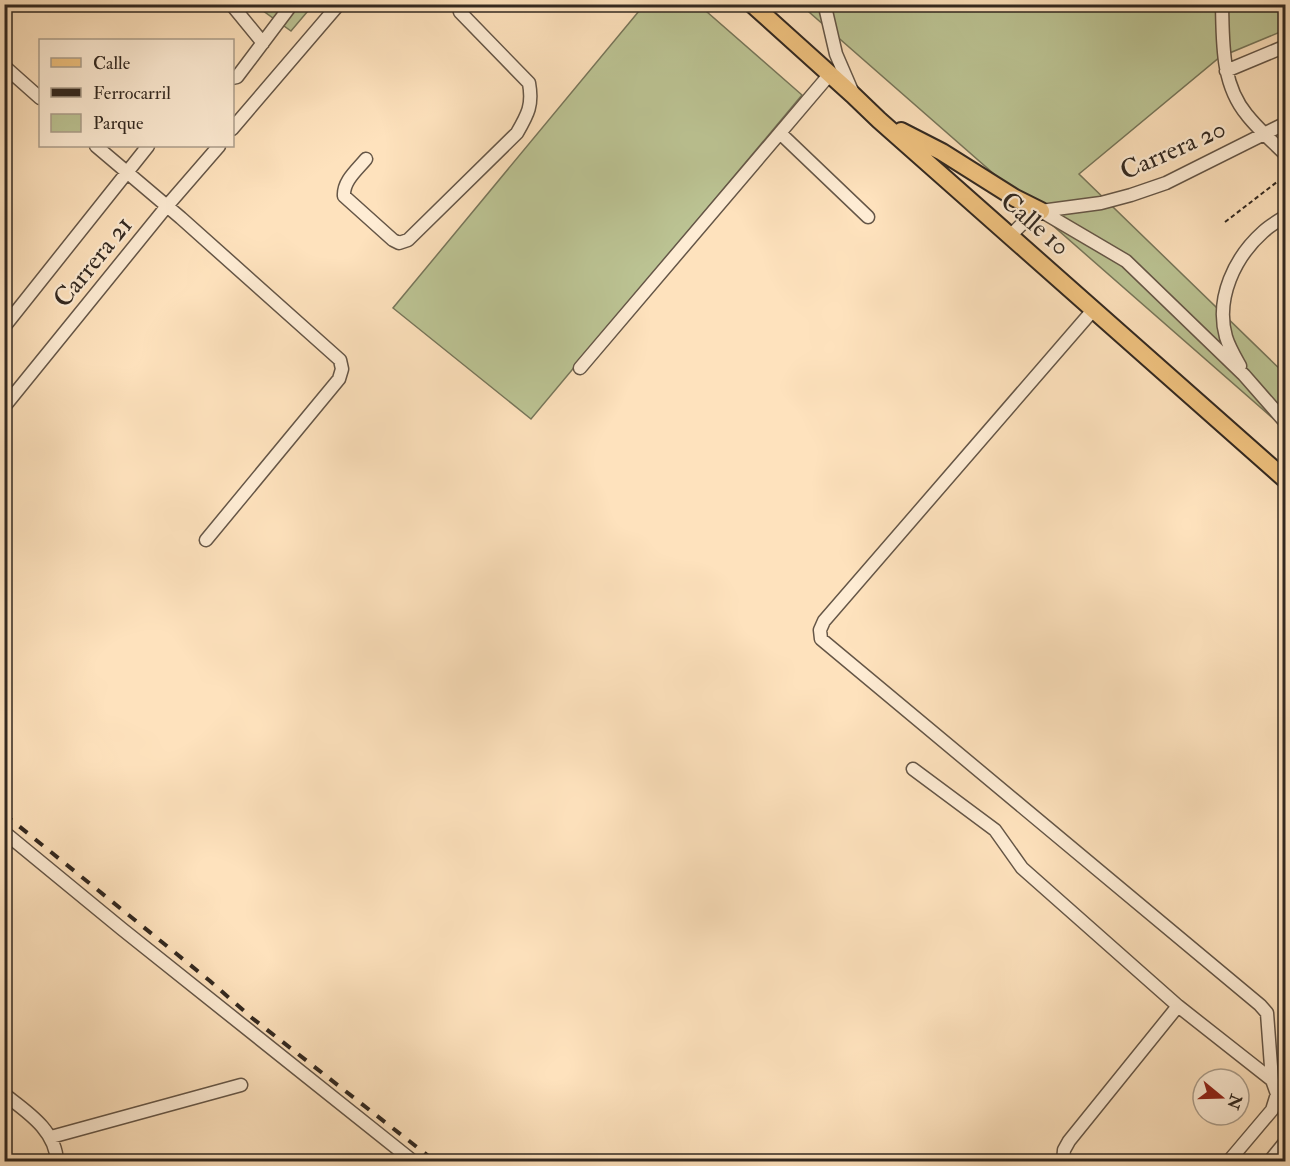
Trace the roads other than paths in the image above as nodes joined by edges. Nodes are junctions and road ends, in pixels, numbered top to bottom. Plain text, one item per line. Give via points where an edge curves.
1 (231, 4) edge
2 (292, 4) edge
3 (339, 4) edge
4 (458, 4) edge
5 (826, 4) edge
6 (1222, 4) edge
7 (762, 8) edge
8 (263, 43) junction
9 (1286, 46) edge
10 (4, 66) edge
11 (1226, 71) junction
12 (830, 74) junction
13 (234, 78) edge
14 (853, 95) junction
15 (39, 98) edge
16 (879, 120) junction
17 (1286, 123) edge
18 (234, 127) edge
19 (780, 133) junction
20 (1263, 133) junction
21 (102, 147) edge
22 (147, 147) edge
23 (218, 147) edge
24 (1286, 155) edge
25 (366, 159) dead end
26 (126, 171) junction
27 (167, 206) junction
28 (1041, 211) junction
29 (1286, 216) edge
30 (868, 217) dead end
31 (1010, 236) junction
32 (1094, 309) junction
33 (4, 327) edge
34 (580, 368) dead end
35 (1244, 375) junction
36 (4, 407) edge
37 (1286, 423) edge
38 (1286, 480) edge
39 (206, 540) dead end
40 (913, 768) dead end
41 (4, 832) edge
42 (1178, 1006) junction
43 (1272, 1080) junction
44 (241, 1085) dead end
45 (4, 1094) edge
46 (51, 1137) junction
47 (1286, 1141) edge
48 (57, 1161) edge
49 (414, 1161) edge
50 (1063, 1161) edge
51 (1228, 1161) edge
52 (1269, 1161) edge

1 - 8 street
2 - 8 street
3 - 18 street
4 - 25 street via 460,12 529,83 527,116 516,133 408,240 399,243 344,196 347,183
5 - 14 street via 836,54
6 - 11 street
7 - 12 main road, Calle 10
8 - 13 street
9 - 11 street
10 - 15 street
11 - 20 street via 1235,97
12 - 14 main road, Calle 10
12 - 19 street
14 - 16 main road, Calle 10
16 - 28 main road
16 - 31 main road, Calle 10
17 - 20 street, Carrera 20
19 - 30 street
19 - 34 street
20 - 24 street
20 - 28 street, Carrera 20 via 1166,183 1101,203
21 - 26 street
22 - 26 street
23 - 27 street, Carrera 21
26 - 27 street
26 - 33 street
27 - 36 street, Carrera 21
27 - 39 street via 340,360 342,369 339,379
28 - 31 street
28 - 35 street via 1126,261
29 - 35 street via 1250,245 1239,259 1225,293 1226,337
31 - 32 main road, Calle 10
32 - 38 main road, Calle 10
32 - 43 street via 824,621 821,639 1260,1005 1267,1013
35 - 37 street
40 - 42 street via 994,830 1022,868
41 - 49 street
42 - 43 street
42 - 50 street via 1069,1141
43 - 51 street via 1277,1094 1272,1110
44 - 46 street
45 - 46 street
46 - 48 street
47 - 52 street

